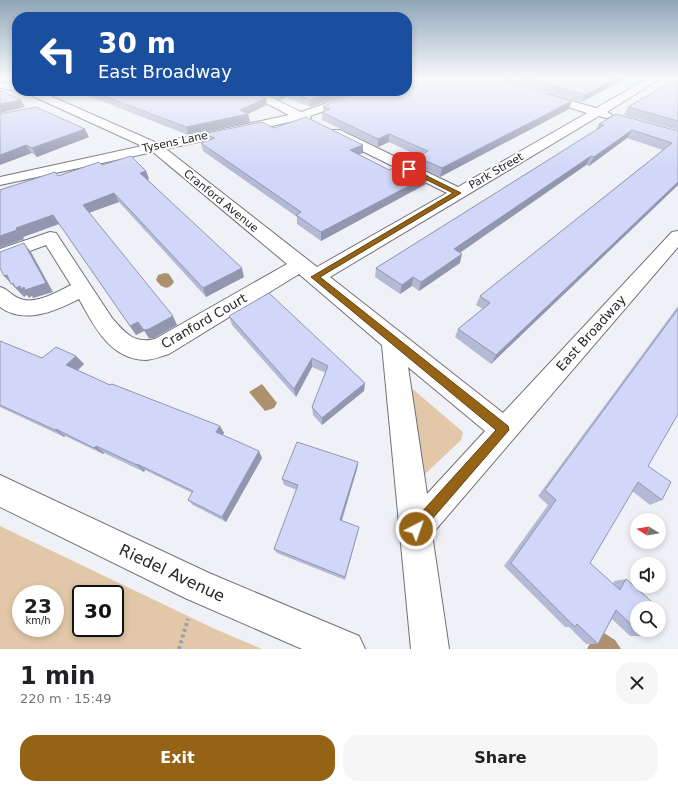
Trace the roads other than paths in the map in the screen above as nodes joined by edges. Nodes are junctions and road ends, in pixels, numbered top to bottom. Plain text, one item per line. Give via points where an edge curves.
1 (47, 108) edge
2 (69, 108) edge
3 (285, 108) edge
4 (322, 108) edge
5 (585, 108) edge
6 (604, 108) edge
7 (44, 109) edge
8 (598, 112) junction
9 (300, 116) junction
10 (620, 119) edge
11 (155, 147) junction
12 (0, 181) edge
13 (458, 193) junction
14 (678, 236) edge
15 (0, 256) edge
16 (307, 271) junction
17 (84, 288) junction
18 (0, 294) edge
19 (393, 341) junction
20 (504, 430) junction
21 (0, 490) edge
22 (416, 529) junction
23 (346, 649) edge
24 (430, 649) edge

1 - 7 street
2 - 11 street, Cranford Avenue
3 - 9 street
4 - 9 street, Tysens Lane
5 - 8 street
6 - 8 street, Park Street
8 - 10 street
8 - 13 street, Park Street
9 - 11 street, Tysens Lane
9 - 13 street
11 - 12 street, Tysens Lane
11 - 16 street, Cranford Avenue
13 - 16 street, Park Street
14 - 20 street, East Broadway
15 - 17 street, Cranford Court via 50,238
16 - 17 street, Cranford Court via 161,347 143,352 114,338
16 - 19 street, Cranford Avenue
17 - 18 street via 47,305 34,308 12,305
19 - 20 street
19 - 22 street
20 - 22 street, East Broadway
21 - 23 street, Riedel Avenue via 197,586
22 - 24 street

